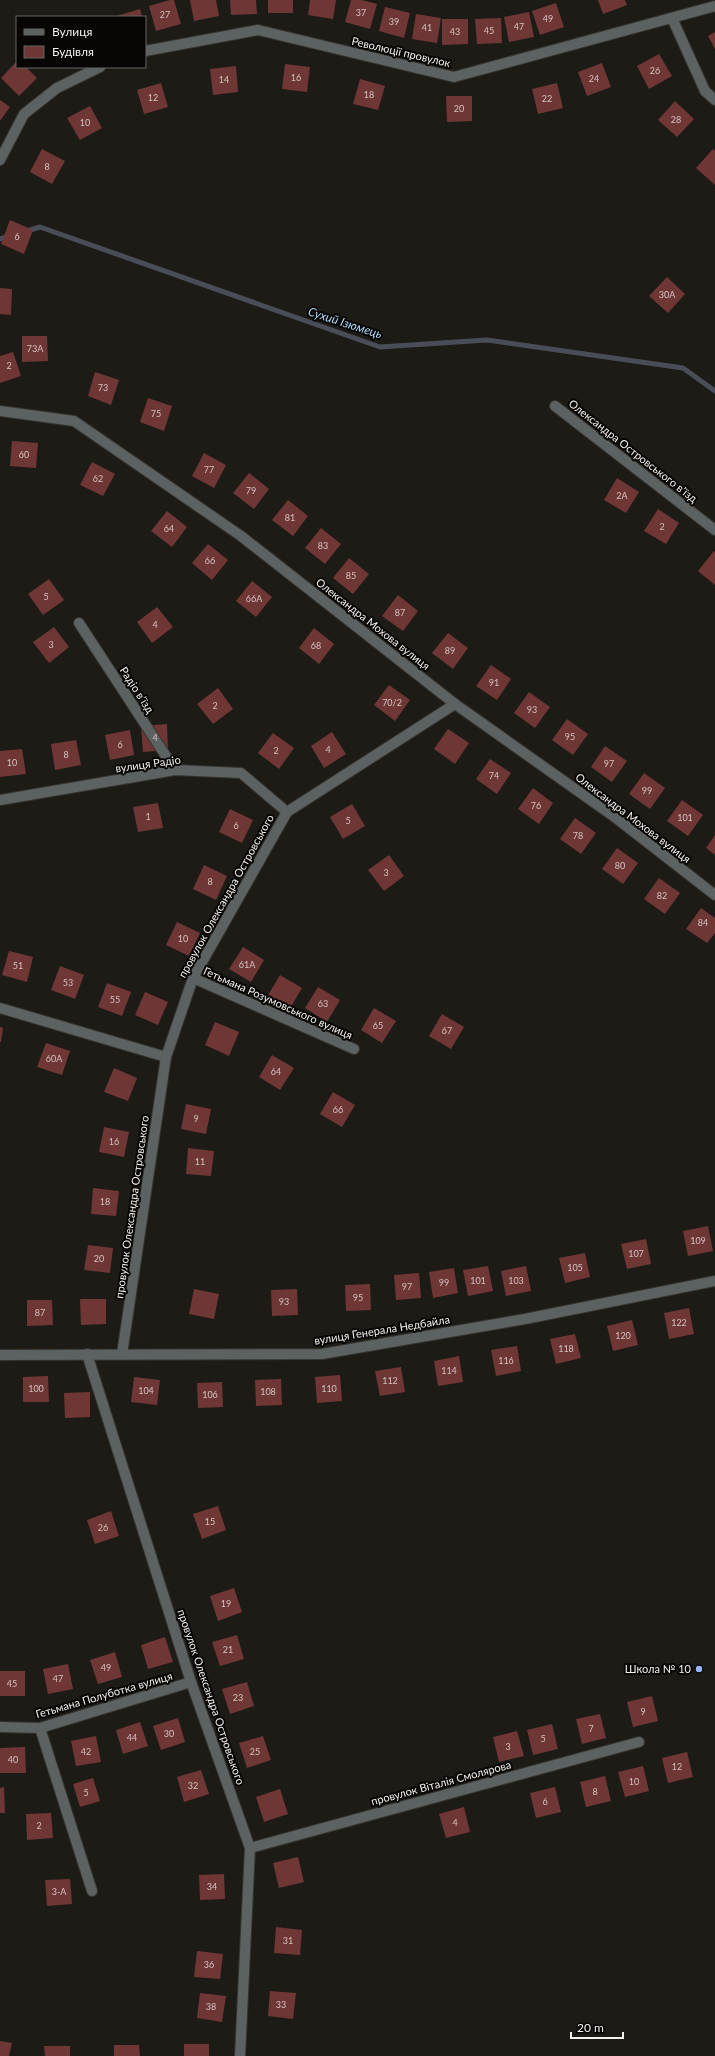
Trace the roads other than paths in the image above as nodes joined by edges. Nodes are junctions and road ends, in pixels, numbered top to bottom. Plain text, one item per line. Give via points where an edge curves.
1 (715, 6) edge
2 (672, 18) junction
3 (146, 51) edge
4 (98, 68) edge
5 (715, 100) edge
6 (0, 160) edge
7 (555, 406) dead end
8 (0, 411) edge
9 (715, 530) edge
10 (79, 623) dead end
11 (455, 704) junction
12 (175, 770) junction
13 (0, 800) edge
14 (286, 812) junction
15 (715, 895) edge
16 (193, 978) junction
17 (0, 1008) edge
18 (354, 1049) dead end
19 (166, 1057) junction
20 (715, 1281) edge
21 (87, 1354) junction
22 (122, 1354) junction
23 (0, 1355) edge
24 (191, 1682) junction
25 (0, 1727) edge
26 (40, 1728) junction
27 (639, 1742) dead end
28 (250, 1848) junction
29 (92, 1891) dead end
30 (240, 2056) edge

1 - 2 street, Революції провулок
2 - 3 street, Революції провулок via 454,77 258,30
2 - 5 street via 705,91
4 - 6 street via 57,88 24,114
7 - 9 street, Олександра Островського в’їзд
8 - 11 street, Олександра Мохова вулиця via 74,421 241,536
10 - 12 street, Радіо в’їзд
11 - 14 street, провулок Олександра Островського
11 - 15 street, Олександра Мохова вулиця via 616,818
12 - 13 street, вулиця Радіо
12 - 14 street, вулиця Радіо via 241,773
14 - 16 street, провулок Олександра Островського
16 - 18 street, Гетьмана Розумовського вулиця
16 - 19 street, провулок Олександра Островського
17 - 19 street
19 - 22 street, провулок Олександра Островського
20 - 22 street, вулиця Генерала Недбайла via 525,1319 322,1354
21 - 22 street, вулиця Генерала Недбайла
21 - 23 street, вулиця Генерала Недбайла
21 - 24 street, провулок Олександра Островського
24 - 26 street, Гетьмана Полуботка вулиця
24 - 28 street, провулок Олександра Островського
25 - 26 street, Гетьмана Полуботка вулиця
26 - 29 street
27 - 28 street, провулок Віталія Смолярова
28 - 30 street, провулок Олександра Островського

